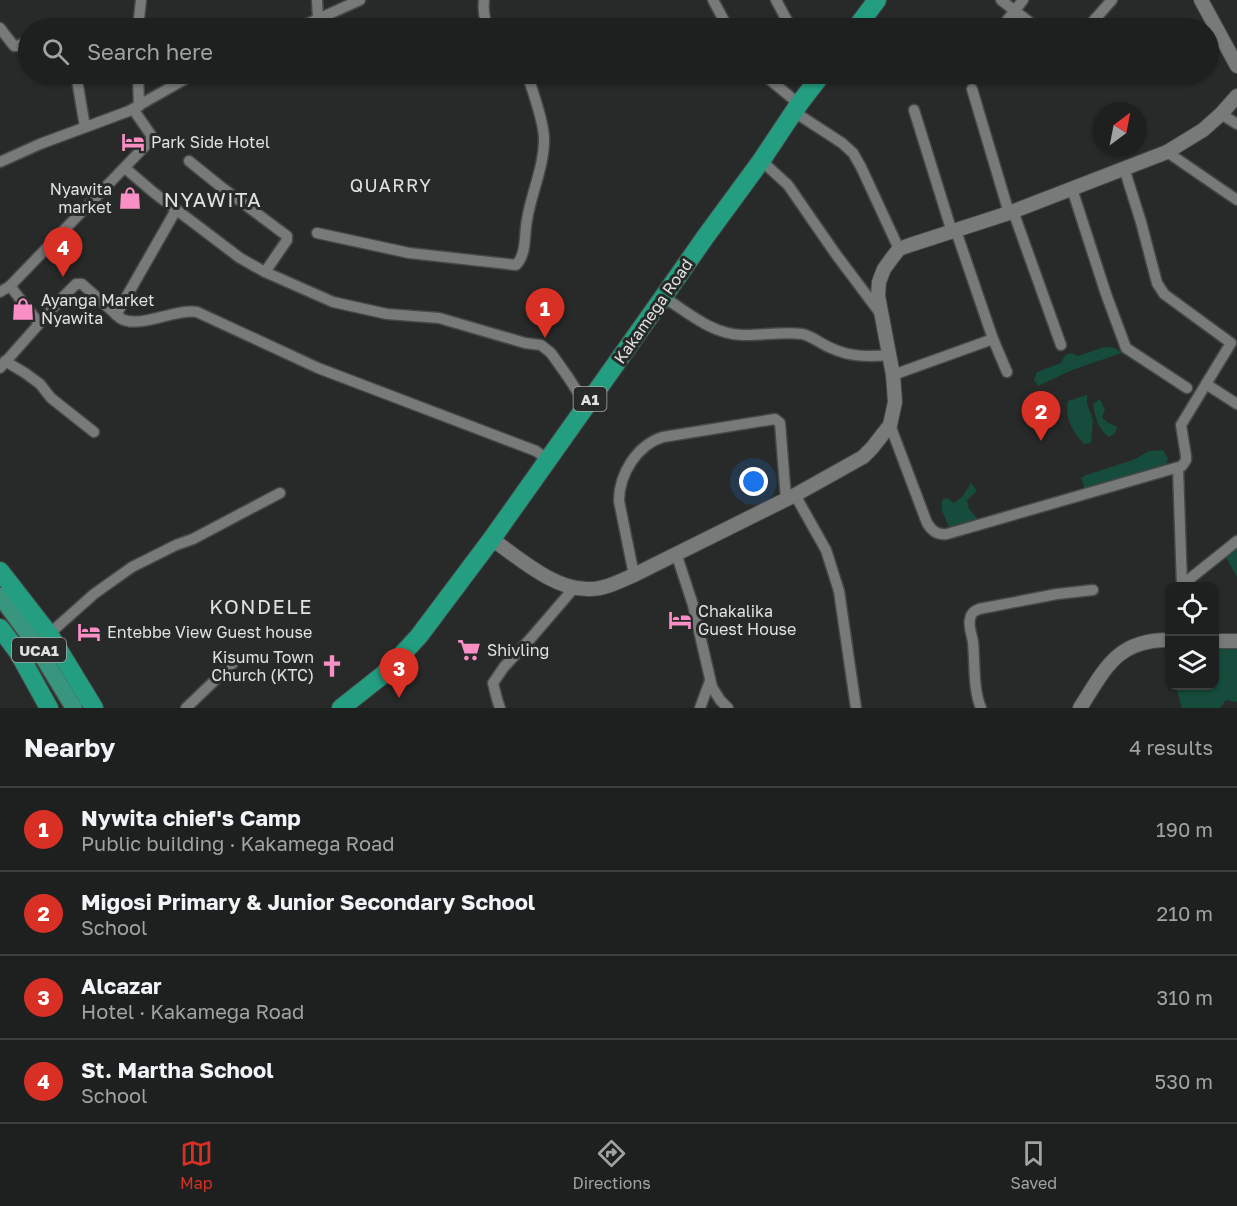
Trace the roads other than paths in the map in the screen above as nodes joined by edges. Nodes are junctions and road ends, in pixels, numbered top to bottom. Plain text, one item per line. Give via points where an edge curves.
1 (141, 0) edge
2 (317, 0) edge
3 (360, 0) edge
4 (484, 0) edge
5 (713, 0) edge
6 (776, 0) edge
7 (877, 0) edge
8 (886, 0) edge
9 (1001, 0) edge
10 (1023, 0) edge
11 (1112, 0) edge
12 (1201, 0) edge
13 (1014, 11) junction
14 (139, 18) edge
15 (318, 18) joint
16 (484, 18) edge
17 (723, 18) edge
18 (786, 18) edge
19 (864, 18) edge
20 (872, 18) edge
21 (1009, 18) edge
22 (1023, 18) edge
23 (1096, 18) edge
24 (1211, 18) edge
25 (0, 28) edge
26 (1219, 33) edge
27 (18, 46) edge
28 (1237, 66) edge
29 (78, 84) edge
30 (137, 84) edge
31 (176, 84) edge
32 (530, 84) edge
33 (773, 84) edge
34 (815, 84) edge
35 (821, 84) edge
36 (972, 89) dead end
37 (1237, 96) edge
38 (136, 107) junction
39 (799, 110) junction
40 (914, 110) dead end
41 (1221, 114) junction
42 (1237, 124) edge
43 (85, 127) junction
44 (1167, 152) junction
45 (189, 161) dead end
46 (0, 162) edge
47 (765, 164) junction
48 (125, 168) junction
49 (1124, 168) junction
50 (1072, 189) junction
51 (1237, 200) edge
52 (176, 210) junction
53 (1011, 212) junction
54 (954, 231) junction
55 (317, 233) dead end
56 (899, 249) junction
57 (265, 272) junction
58 (5, 289) edge
59 (668, 300) junction
60 (881, 314) junction
61 (116, 315) junction
62 (39, 323) junction
63 (993, 339) junction
64 (1234, 339) edge
65 (1061, 345) dead end
66 (889, 356) junction
67 (3, 364) edge
68 (1007, 372) dead end
69 (893, 375) junction
70 (1206, 384) junction
71 (1187, 388) dead end
72 (587, 403) junction
73 (1237, 404) edge
74 (890, 425) junction
75 (94, 432) dead end
76 (547, 459) junction
77 (1178, 468) junction
78 (280, 493) dead end
79 (790, 497) junction
80 (1237, 541) edge
81 (496, 542) junction
82 (676, 554) junction
83 (0, 571) edge
84 (634, 575) junction
85 (1182, 582) edge
86 (1187, 582) edge
87 (574, 588) junction
88 (1093, 590) dead end
89 (0, 596) edge
90 (0, 605) edge
91 (0, 628) edge
92 (49, 634) junction
93 (1165, 640) edge
94 (1219, 641) edge
95 (1237, 641) edge
96 (233, 663) dead end
97 (710, 681) junction
98 (49, 708) edge
99 (67, 708) edge
100 (74, 708) edge
101 (94, 708) edge
102 (186, 708) edge
103 (341, 708) edge
104 (349, 708) edge
105 (500, 708) edge
106 (700, 708) edge
107 (728, 708) edge
108 (856, 708) edge
109 (981, 708) edge
110 (1080, 708) edge

1 - 14 street
2 - 15 street
3 - 15 street
4 - 16 street
5 - 17 street
6 - 18 street
7 - 19 highway
8 - 20 highway
9 - 13 street
10 - 13 street
11 - 23 street
12 - 24 street
13 - 21 street
13 - 22 street
25 - 27 street via 14,46
26 - 28 street
29 - 43 street
30 - 38 street
31 - 38 street
32 - 55 street via 544,146 522,257 516,265 409,253
33 - 39 street
34 - 39 highway, Kakamega Road / A1
35 - 39 highway, Kakamega Road / A1
36 - 53 street
37 - 41 street
38 - 43 street
38 - 48 street via 152,137
39 - 47 highway, Kakamega Road / A1
39 - 56 street via 853,153
39 - 72 highway, Kakamega Road / A1
40 - 54 street
41 - 42 street
41 - 44 street
43 - 46 street
44 - 49 street
44 - 51 street
45 - 57 street via 287,236
47 - 59 highway, Kakamega Road / A1
47 - 60 street via 788,185
48 - 52 street
48 - 58 street
49 - 50 street
49 - 64 street via 1160,289
50 - 53 street
50 - 71 street via 1126,348
52 - 57 street
52 - 61 street
53 - 54 street
53 - 65 street
54 - 56 street
54 - 63 street
56 - 60 street via 879,282
57 - 72 street via 338,304 387,314 439,318 540,345
58 - 62 street
59 - 66 street via 713,330 740,336 802,334 847,355
59 - 81 highway, Kakamega Road / A1
60 - 66 street
61 - 62 street via 82,284 76,284
61 - 76 street via 127,322 197,312 318,369 536,451
62 - 67 street
63 - 68 street
63 - 69 street
64 - 70 street
66 - 69 street
67 - 75 street via 33,378 51,398
69 - 74 street via 895,402
70 - 73 street
70 - 77 street via 1181,425 1186,456
72 - 76 highway, Kakamega Road / A1
74 - 77 street via 927,523 941,534
74 - 79 street via 864,457
76 - 103 highway, Kakamega Road / A1 via 419,636 384,674
77 - 85 street
78 - 92 street via 132,567 93,594
79 - 82 street
79 - 84 street via 780,423 776,419 650,442 632,462 619,494
79 - 108 street via 823,544 839,591
80 - 86 street
81 - 87 street via 551,580
81 - 104 highway, Kakamega Road / A1 via 422,639 388,676
82 - 84 street
82 - 97 street via 693,605
83 - 92 highway
84 - 87 street via 606,586
87 - 105 street via 493,683
88 - 109 street via 974,611 970,624
89 - 100 main road, UCA1
90 - 99 main road, UCA1 via 28,642
91 - 98 highway
92 - 101 highway
93 - 110 street via 1145,642 1115,657
94 - 95 street
96 - 102 street
97 - 106 street
97 - 107 street

